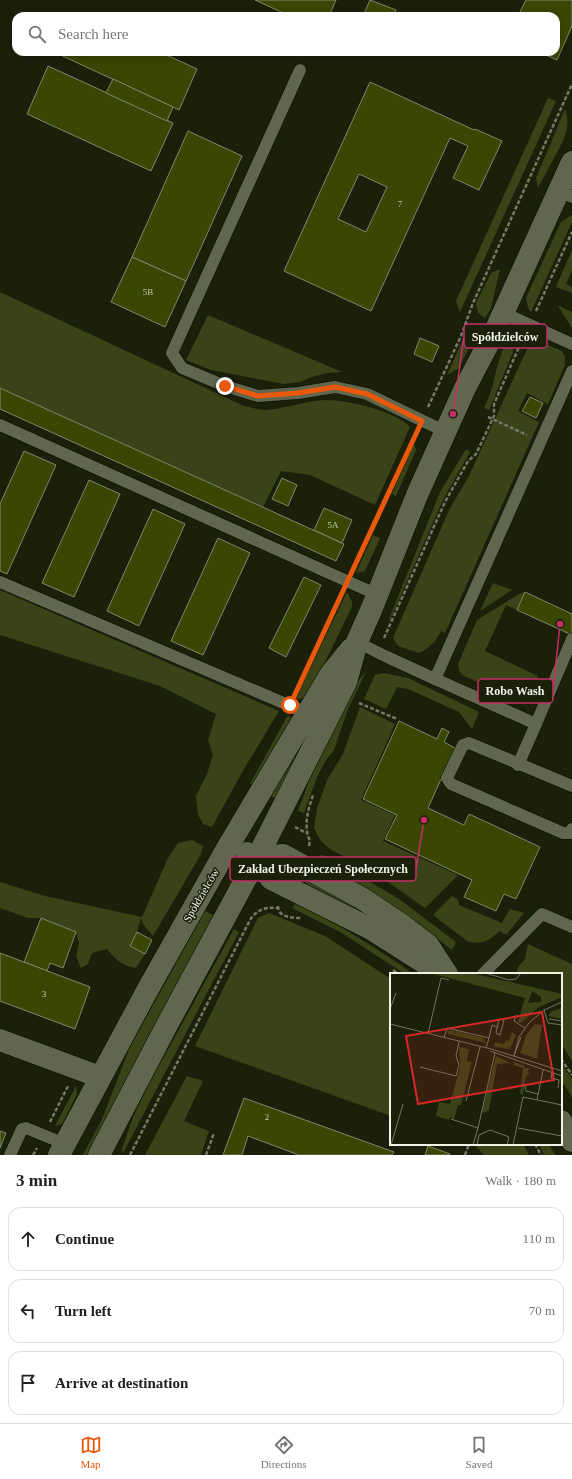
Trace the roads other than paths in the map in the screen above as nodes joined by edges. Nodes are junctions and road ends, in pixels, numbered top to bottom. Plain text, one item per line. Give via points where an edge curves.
1 (300, 70) dead end
2 (572, 162) edge
3 (566, 194) edge
4 (504, 313) junction
5 (572, 344) edge
6 (572, 371) edge
7 (0, 425) edge
8 (446, 432) junction
9 (0, 582) edge
10 (378, 595) junction
11 (572, 639) edge
12 (357, 642) junction
13 (435, 679) junction
14 (307, 712) junction
15 (536, 724) junction
16 (518, 764) junction
17 (572, 786) edge
18 (572, 829) edge
19 (229, 845) junction
20 (257, 858) junction
21 (572, 927) edge
22 (440, 973) edge
23 (446, 973) edge
24 (484, 973) edge
25 (0, 1040) edge
26 (100, 1077) junction
27 (562, 1123) edge
28 (572, 1141) edge
29 (62, 1150) edge
30 (10, 1155) edge
31 (99, 1155) edge

1 - 8 lane via 172,353 182,368 225,386 258,396 335,387 367,394
2 - 3 street, Spółdzielców
3 - 4 street, Spółdzielców
4 - 5 lane
4 - 8 street, Spółdzielców via 465,388
6 - 13 lane
7 - 10 lane
8 - 10 street, Spółdzielców via 417,495
9 - 14 lane
10 - 12 street, Spółdzielców
11 - 15 lane
12 - 13 lane
12 - 14 street, Spółdzielców via 330,675
12 - 20 street, Spółdzielców via 346,682
13 - 15 lane
14 - 19 street, Spółdzielców
15 - 16 lane
16 - 17 lane
16 - 18 lane via 468,743 463,744 447,778 451,784 563,833 570,833
19 - 20 street
19 - 26 street, Spółdzielców
20 - 22 street via 271,879 371,929
20 - 23 street via 283,855 363,899 428,945
20 - 31 street, Spółdzielców
21 - 24 lane via 542,914
25 - 26 street
26 - 29 street, Spółdzielców
27 - 28 street
29 - 30 lane via 43,1135 26,1128 22,1129

